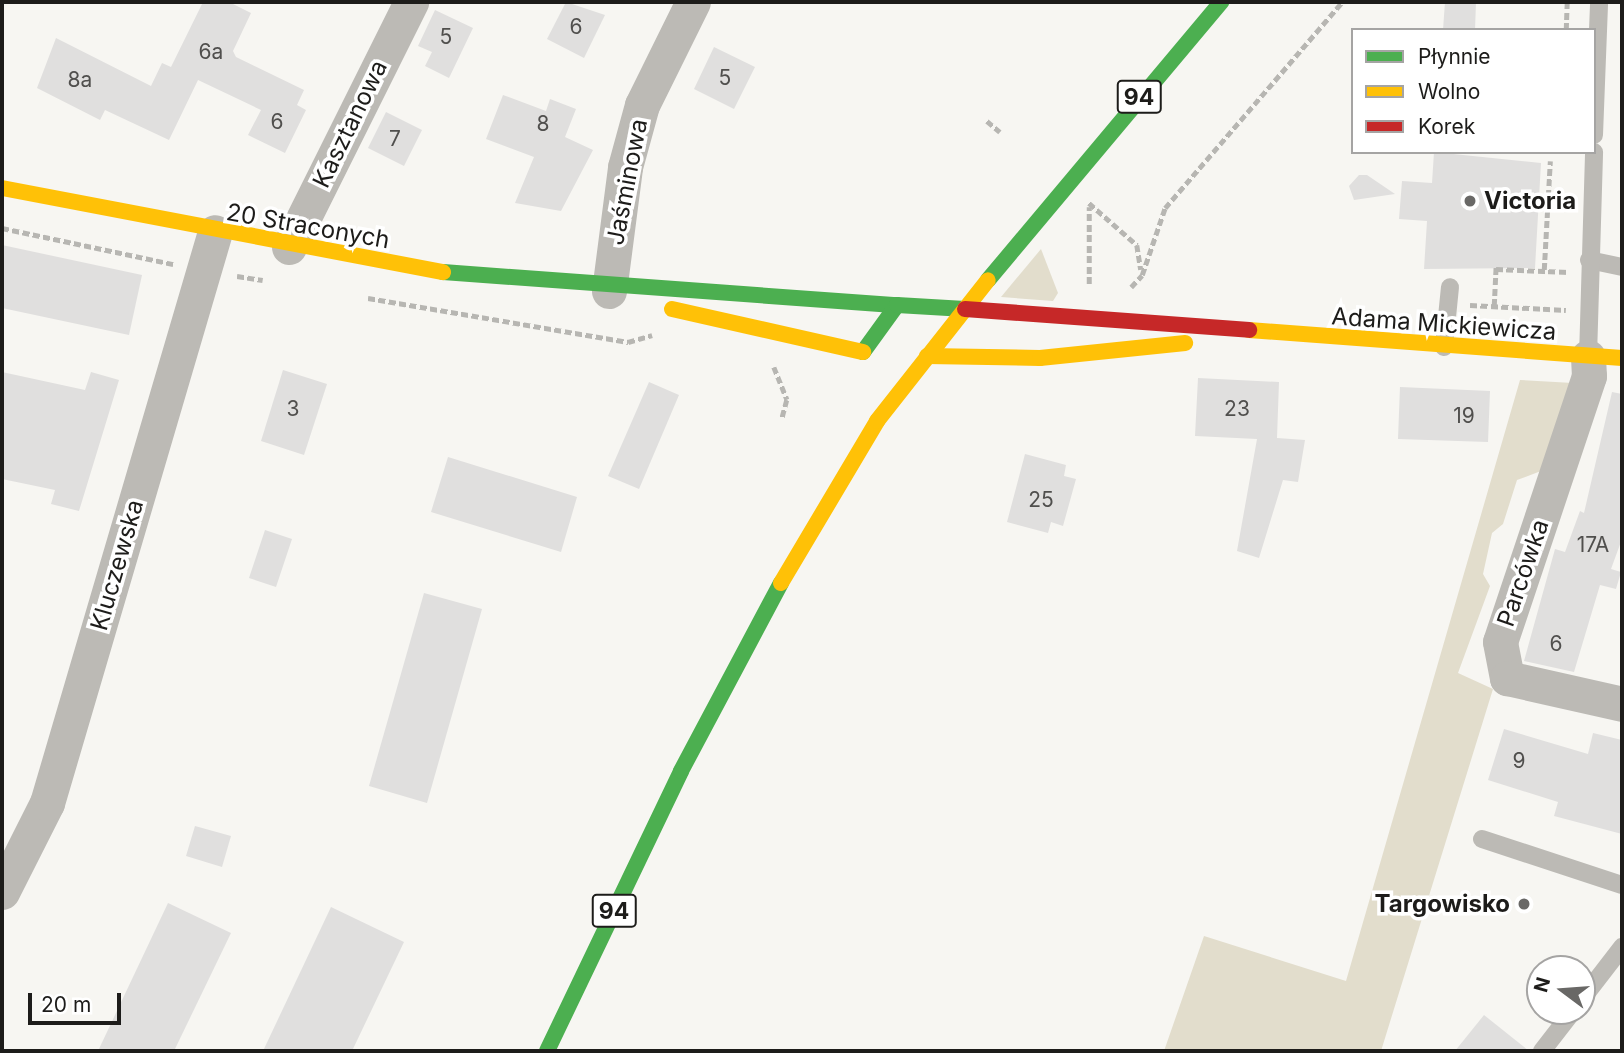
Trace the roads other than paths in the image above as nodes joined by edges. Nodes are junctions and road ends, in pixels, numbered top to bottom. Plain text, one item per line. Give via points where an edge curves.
1 (411, 2) edge
2 (693, 2) edge
3 (1221, 2) edge
4 (1599, 2) edge
5 (1596, 82) edge
6 (1594, 154) edge
7 (2, 188) edge
8 (215, 232) junction
9 (289, 247) junction
10 (1589, 260) junction
11 (1622, 267) edge
12 (609, 291) junction
13 (1449, 295) road end
14 (897, 304) junction
15 (965, 309) junction
16 (1263, 335) junction
17 (1444, 347) junction
18 (863, 352) junction
19 (927, 356) junction
20 (1605, 357) edge
21 (1622, 704) edge
22 (1482, 839) dead end
23 (1622, 885) edge
24 (2, 892) edge
25 (1622, 947) edge
26 (1596, 981) edge
27 (1562, 1025) edge
28 (547, 1051) edge
29 (1542, 1051) edge

1 - 9 street, Kasztanowa
2 - 12 street, Jaśminowa via 642,105 625,167
3 - 15 main road, 94
4 - 5 lane
6 - 10 lane
7 - 8 main road, 20 Straconych
8 - 9 main road, 20 Straconych
8 - 24 street, Kluczewska via 47,803
9 - 12 main road, 20 Straconych
10 - 11 lane
10 - 20 lane via 1587,311
12 - 14 main road, 20 Straconych
12 - 18 main road, 20 Straconych via 767,334
13 - 17 lane
14 - 15 main road, 20 Straconych
14 - 18 main road
15 - 16 main road, Adama Mickiewicza
15 - 19 main road, 94
16 - 17 main road, Adama Mickiewicza
16 - 19 main road, Adama Mickiewicza via 1040,358
17 - 20 main road, Adama Mickiewicza
18 - 19 main road, 20 Straconych
19 - 28 main road, 94 via 877,421 800,548 681,771
20 - 21 street, Parcówka via 1589,376 1500,642 1507,678
22 - 23 lane
25 - 26 lane
27 - 29 lane

